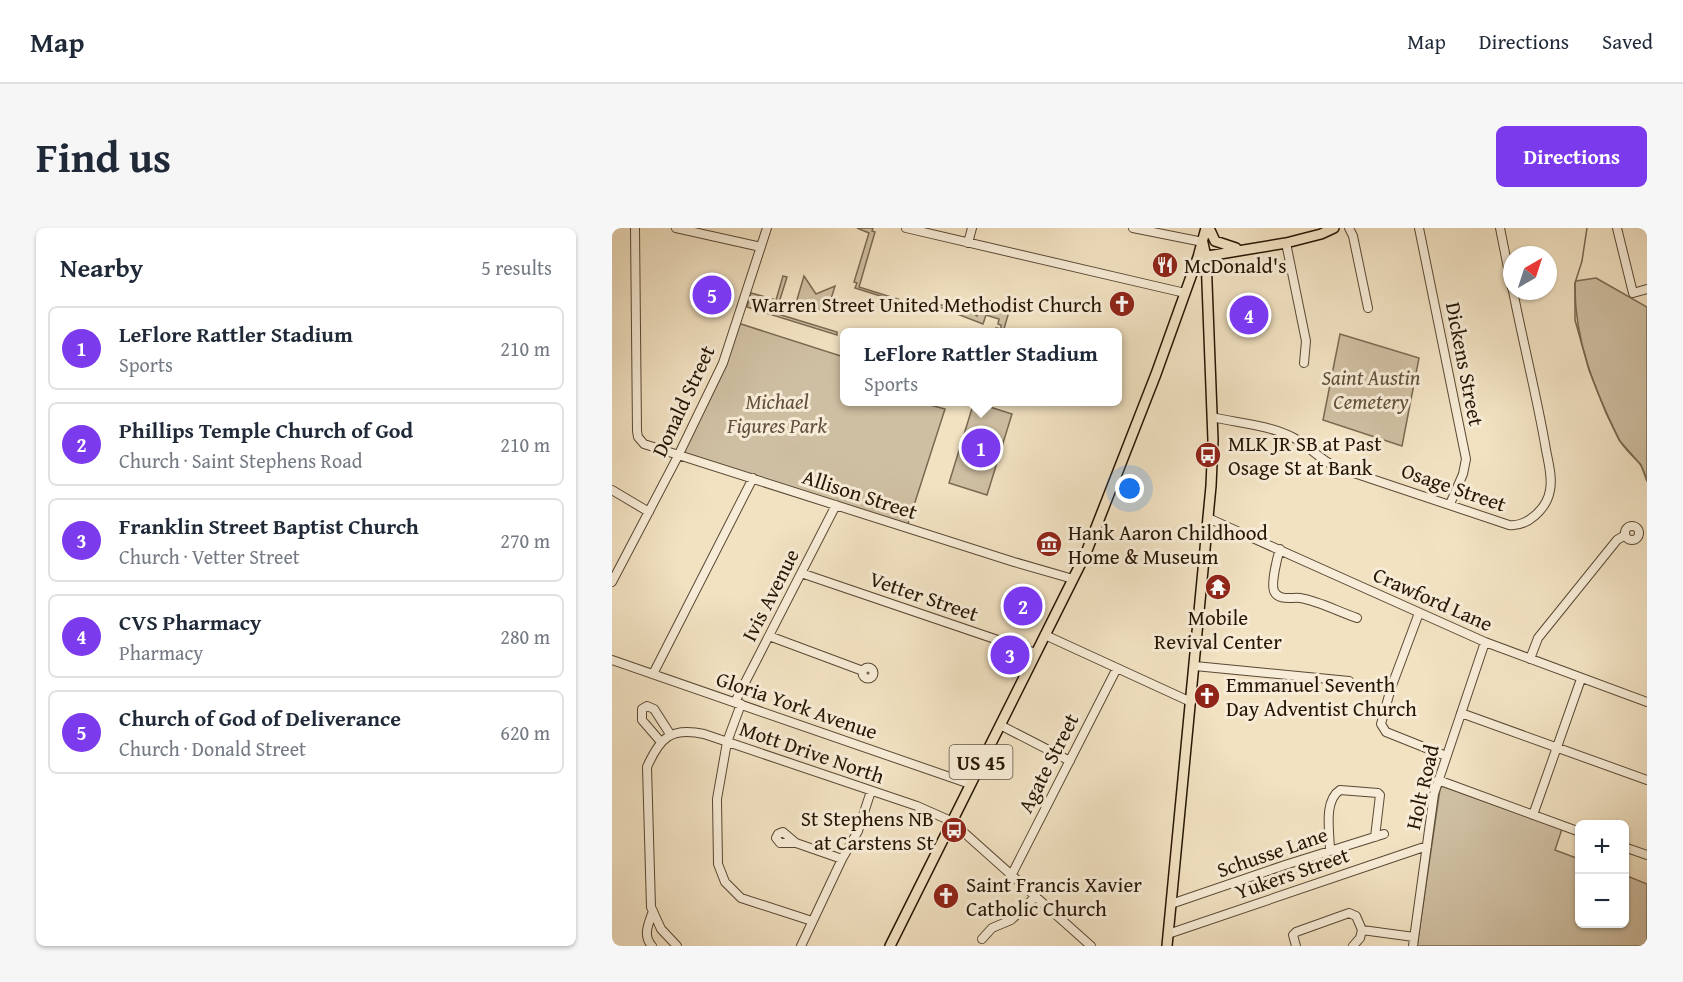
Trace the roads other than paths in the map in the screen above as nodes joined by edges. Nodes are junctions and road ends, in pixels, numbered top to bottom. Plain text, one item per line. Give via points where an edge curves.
1 (635, 228) edge
2 (676, 228) edge
3 (766, 228) edge
4 (906, 228) edge
5 (972, 228) edge
6 (1133, 228) edge
7 (1207, 228) edge
8 (1334, 228) edge
9 (1348, 228) edge
10 (1419, 228) edge
11 (1500, 228) edge
12 (1617, 228) edge
13 (1203, 242) junction
14 (968, 243) junction
15 (1286, 243) junction
16 (1503, 246) edge
17 (761, 247) junction
18 (1245, 249) junction
19 (1202, 257) junction
20 (1647, 289) edge
21 (1185, 293) junction
22 (1514, 300) edge
23 (1368, 308) dead end
24 (1304, 363) dead end
25 (1212, 417) junction
26 (678, 456) junction
27 (753, 478) junction
28 (612, 490) edge
29 (1450, 504) junction
30 (836, 505) junction
31 (649, 512) junction
32 (1208, 518) junction
33 (1625, 535) dead end
34 (1280, 549) junction
35 (801, 573) junction
36 (1073, 579) junction
37 (612, 582) edge
38 (1419, 613) junction
39 (1357, 618) dead end
40 (1045, 635) junction
41 (769, 636) junction
42 (1485, 642) junction
43 (1036, 653) junction
44 (1530, 659) junction
45 (612, 660) edge
46 (1195, 666) junction
47 (1117, 668) junction
48 (862, 671) dead end
49 (654, 674) junction
50 (1581, 679) junction
51 (1349, 681) dead end
52 (1191, 702) junction
53 (1647, 702) edge
54 (738, 703) junction
55 (1461, 713) junction
56 (1000, 725) junction
57 (670, 734) junction
58 (661, 742) junction
59 (727, 742) junction
60 (1557, 748) junction
61 (1446, 756) junction
62 (1070, 761) junction
63 (1438, 780) junction
64 (1647, 780) edge
65 (970, 784) junction
66 (870, 791) junction
67 (1533, 815) junction
68 (951, 821) junction
69 (1575, 830) edge
70 (1384, 834) dead end
71 (1375, 837) junction
72 (796, 843) dead end
73 (1427, 846) junction
74 (1629, 849) edge
75 (1330, 851) junction
76 (1647, 855) edge
77 (842, 859) junction
78 (1012, 874) junction
79 (1036, 896) junction
80 (1171, 904) junction
81 (653, 911) junction
82 (812, 921) junction
83 (1362, 930) junction
84 (1168, 934) junction
85 (1414, 937) junction
86 (982, 939) dead end
87 (652, 946) edge
88 (677, 946) edge
89 (801, 946) edge
90 (890, 946) edge
91 (1091, 946) edge
92 (1167, 946) edge
93 (1296, 946) edge
94 (1353, 946) edge
95 (1413, 946) edge

1 - 26 street, Allison Street via 638,437 644,444
2 - 17 street
3 - 17 street, Donald Street
4 - 14 street
5 - 14 street
6 - 13 street
7 - 13 main road, US 45
7 - 18 main road via 1220,244
8 - 15 main road
9 - 23 street
10 - 29 street, Dickens Street via 1466,459
11 - 16 street, Osage Street
12 - 20 street via 1633,293
13 - 19 main road, US 45
14 - 21 street
15 - 18 main road
15 - 24 street via 1306,341
17 - 26 street, Donald Street via 723,363
18 - 19 main road
19 - 21 main road, US 45
19 - 25 main road
21 - 36 main road, US 45 via 1127,450
22 - 29 street, Osage Street via 1540,419 1550,490 1536,514 1518,526
25 - 29 street, Osage Street via 1280,432 1304,444 1324,462
25 - 32 main road
26 - 27 street, Allison Street
26 - 31 street, Donald Street
27 - 30 street, Allison Street
27 - 49 street
28 - 31 street
30 - 35 street, Ivis Avenue
30 - 36 street, Allison Street
31 - 37 street, Donald Street
32 - 34 street, Crawford Lane
32 - 46 main road
33 - 44 street via 1538,638
34 - 38 street, Crawford Lane
34 - 39 street via 1276,594 1301,598
35 - 41 street, Ivis Avenue
35 - 43 street, Vetter Street
36 - 40 main road, US 45
38 - 42 street, Crawford Lane
38 - 61 street via 1381,724 1386,732
40 - 43 main road, US 45
40 - 47 street
41 - 48 street
41 - 54 street, Ivis Avenue
42 - 44 street, Crawford Lane
42 - 55 street, Holt Road
43 - 56 main road, US 45
44 - 50 street, Crawford Lane
45 - 49 street, Gloria York Avenue
46 - 51 street
46 - 52 main road
47 - 52 street
47 - 62 street, Agate Street
49 - 54 street, Gloria York Avenue
50 - 53 street, Crawford Lane
50 - 60 street
52 - 80 main road
54 - 59 street, Ivis Avenue
54 - 65 street, Gloria York Avenue
55 - 60 street
55 - 61 street, Holt Road
56 - 62 street
56 - 65 main road, US 45
57 - 58 street
57 - 58 street via 654,709 642,709 642,720
57 - 59 street, Mott Drive North via 689,730
58 - 81 street via 647,767
59 - 66 street, Mott Drive North
59 - 82 street, Ivis Avenue via 717,799 718,864 725,882 741,898
60 - 64 street
60 - 67 street
61 - 63 street, Holt Road
62 - 78 street, Agate Street
63 - 67 street
63 - 73 street, Holt Road
65 - 68 main road, US 45
66 - 68 street, Mott Drive North
66 - 77 street via 858,831
67 - 69 street
68 - 78 street, Mott Drive North
68 - 90 main road, US 45
70 - 71 street, Schusse Lane
71 - 75 street, Schusse Lane
71 - 75 street via 1380,795 1340,790 1330,803
72 - 77 street
73 - 84 street, Yukers Street
73 - 85 street, Holt Road
74 - 76 street
75 - 80 street, Schusse Lane
77 - 82 street
78 - 79 street, Mott Drive North
79 - 86 street via 1011,920 992,928
79 - 91 street, Mott Drive North
80 - 84 main road
81 - 87 street via 646,933
81 - 88 street via 661,929
82 - 89 street
83 - 85 street
83 - 93 street via 1356,916 1349,913 1296,932
83 - 94 street
84 - 92 main road
85 - 95 street, Holt Road

